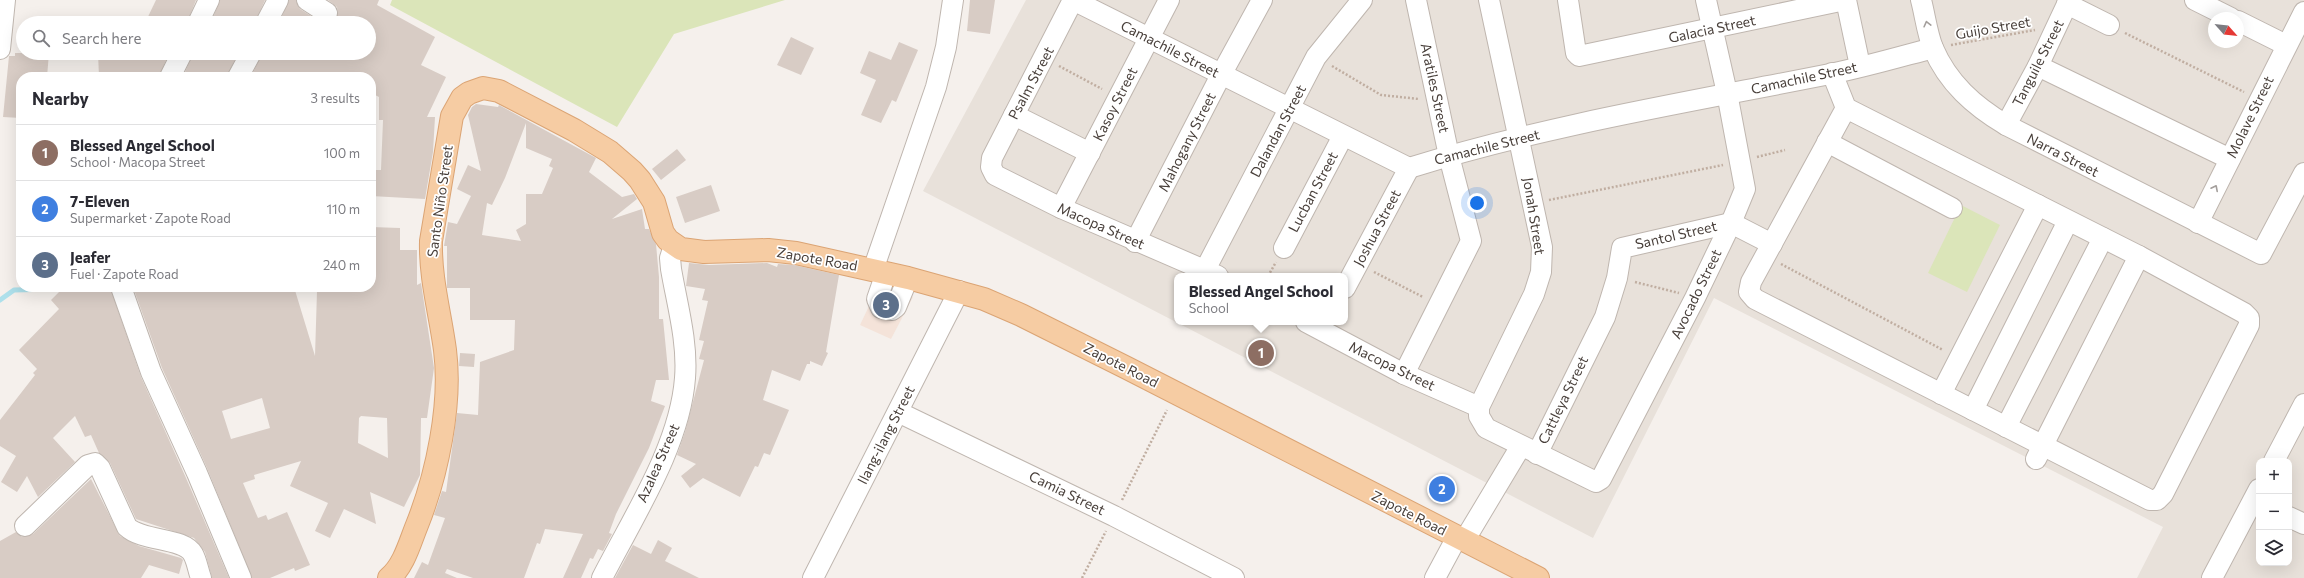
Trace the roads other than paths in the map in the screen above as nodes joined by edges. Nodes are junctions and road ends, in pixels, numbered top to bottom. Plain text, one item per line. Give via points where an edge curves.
1 (4, 0) edge
2 (209, 0) edge
3 (278, 0) edge
4 (307, 0) edge
5 (953, 0) edge
6 (1073, 0) edge
7 (1170, 0) edge
8 (1262, 0) edge
9 (1362, 0) edge
10 (1416, 0) edge
11 (1489, 0) edge
12 (1568, 0) edge
13 (1706, 0) edge
14 (1846, 0) edge
15 (1921, 0) edge
16 (2195, 0) edge
17 (2068, 2) edge
18 (2219, 12) edge
19 (2304, 12) edge
20 (327, 13) dead end
21 (201, 16) edge
22 (270, 16) edge
23 (2244, 24) edge
24 (2109, 25) road end
25 (1713, 29) junction
26 (1150, 38) junction
27 (2286, 45) junction
28 (1933, 48) junction
29 (0, 49) edge
30 (178, 60) edge
31 (246, 60) edge
32 (1860, 66) junction
33 (2038, 66) junction
34 (172, 72) edge
35 (240, 72) edge
36 (1832, 73) junction
37 (1221, 75) junction
38 (1727, 93) junction
39 (1846, 108) junction
40 (1290, 109) junction
41 (1014, 115) junction
42 (2006, 126) junction
43 (1343, 136) junction
44 (1519, 138) junction
45 (1827, 142) junction
46 (1090, 153) junction
47 (1449, 156) junction
48 (2230, 159) junction
49 (990, 167) joint
50 (1409, 168) junction
51 (2304, 173) edge
52 (2038, 205) junction
53 (1061, 208) junction
54 (1952, 208) dead end
55 (2068, 221) junction
56 (1731, 223) junction
57 (2198, 223) junction
58 (2103, 238) junction
59 (1135, 242) junction
60 (674, 246) junction
61 (1284, 248) dead end
62 (1622, 248) joint
63 (1769, 250) junction
64 (2138, 256) junction
65 (880, 271) junction
66 (1211, 273) edge
67 (908, 278) junction
68 (1348, 282) edge
69 (959, 291) junction
70 (123, 292) edge
71 (1319, 325) edge
72 (1404, 374) junction
73 (1941, 394) junction
74 (2304, 404) edge
75 (1479, 407) junction
76 (1973, 410) junction
77 (898, 412) junction
78 (2006, 427) junction
79 (1529, 450) junction
80 (2039, 452) junction
81 (2276, 458) edge
82 (2256, 498) edge
83 (2292, 518) edge
84 (2304, 524) edge
85 (25, 526) dead end
86 (1461, 539) junction
87 (201, 578) edge
88 (241, 578) edge
89 (389, 578) edge
90 (602, 578) edge
91 (813, 578) edge
92 (1234, 578) edge
93 (1435, 578) edge
94 (1538, 578) edge
95 (2212, 578) edge

1 - 29 street
2 - 21 street
3 - 22 street
4 - 20 street
5 - 65 street via 946,47 936,87
6 - 26 street, Camachile Street
6 - 41 street, Psalm Street
7 - 26 street, Kasoy Street
8 - 37 street, Mahogany Street
9 - 40 street, Dalandan Street via 1316,57
10 - 47 street, Aratiles Street
11 - 44 street, Jonah Street
12 - 25 street, Galacia Street via 1576,52 1579,56
13 - 25 street, Avocado Street
14 - 25 street, Galacia Street
14 - 32 street
28 -> 15 street, Narra Street
16 - 18 street
17 - 24 street
17 - 33 street, Tanguile Street
19 - 27 street, Molave Street
23 - 27 street
25 - 38 street, Avocado Street
26 - 37 street, Camachile Street
26 - 46 street, Kasoy Street
27 - 48 street, Molave Street
28 - 32 street, Camachile Street
28 - 42 street, Narra Street via 1961,93
30 - 34 street
31 - 35 street
32 - 36 street, Camachile Street
33 - 42 street, Tanguile Street
33 - 48 street
36 - 38 street, Camachile Street
36 - 39 street
37 - 40 street, Camachile Street
37 - 59 street, Mahogany Street
38 - 44 street, Camachile Street
38 - 56 street, Avocado Street via 1745,189
39 - 45 street
39 - 52 street
40 - 43 street, Camachile Street
40 - 66 street, Dalandan Street
41 - 46 street
41 - 49 street, Psalm Street
42 - 57 street, Narra Street
43 - 50 street, Camachile Street
43 - 61 street, Lucban Street
44 - 47 street, Camachile Street
44 - 75 street, Jonah Street via 1542,247 1541,272 1525,314
45 - 54 street
45 - 63 street
46 - 53 street, Kasoy Street
47 - 50 street, Camachile Street
47 - 72 street, Aratiles Street via 1471,241
57 -> 48 street, Molave Street
49 - 53 street, Macopa Street via 995,174
50 - 68 street, Joshua Street
51 - 57 street, Narra Street via 2261,254
52 - 55 street
52 - 73 street
53 - 59 street, Macopa Street
55 - 58 street
55 - 76 street
56 - 62 street, Santol Street
56 - 63 street
56 - 79 street, Avocado Street via 1696,298 1601,479 1596,482
58 - 64 street
58 - 78 street
59 - 66 street, Macopa Street
60 - 65 main road, Zapote Road via 689,251 796,253
60 - 89 main road, Santo Niño Street via 663,233 648,191 632,171 610,152 499,91 483,88 462,98 452,116 431,241 431,262 446,366 441,440 426,504 402,561
60 - 90 street, Azalea Street via 670,258 671,269 684,348 685,377 680,411 670,441
62 - 79 street, Cattleya Street via 1617,278 1605,317
63 - 73 street via 1751,282 1749,292 1755,299
64 - 80 street
64 - 80 street via 2244,313 2249,318 2245,332 2163,494 2157,500 2150,500
65 - 67 main road, Zapote Road
65 - 67 street via 876,298 881,308 886,310 896,307
67 - 69 main road, Zapote Road
69 - 77 street, Ilang-ilang Street
69 - 86 main road, Zapote Road via 1021,315
70 - 88 street via 151,372
71 - 72 street, Macopa Street
72 - 75 street, Macopa Street
73 - 76 street
74 - 81 street
75 - 79 street via 1486,428
76 - 78 street
77 - 91 street, Ilang-ilang Street
77 - 92 street, Camia Street via 1114,516
78 - 80 street
79 - 86 street, Cattleya Street
82 - 95 street
83 - 84 street
85 - 87 street via 88,465 95,464 100,468 127,526 143,536 187,548 192,553
86 - 93 street, Cattleya Street
86 - 94 main road, Zapote Road

